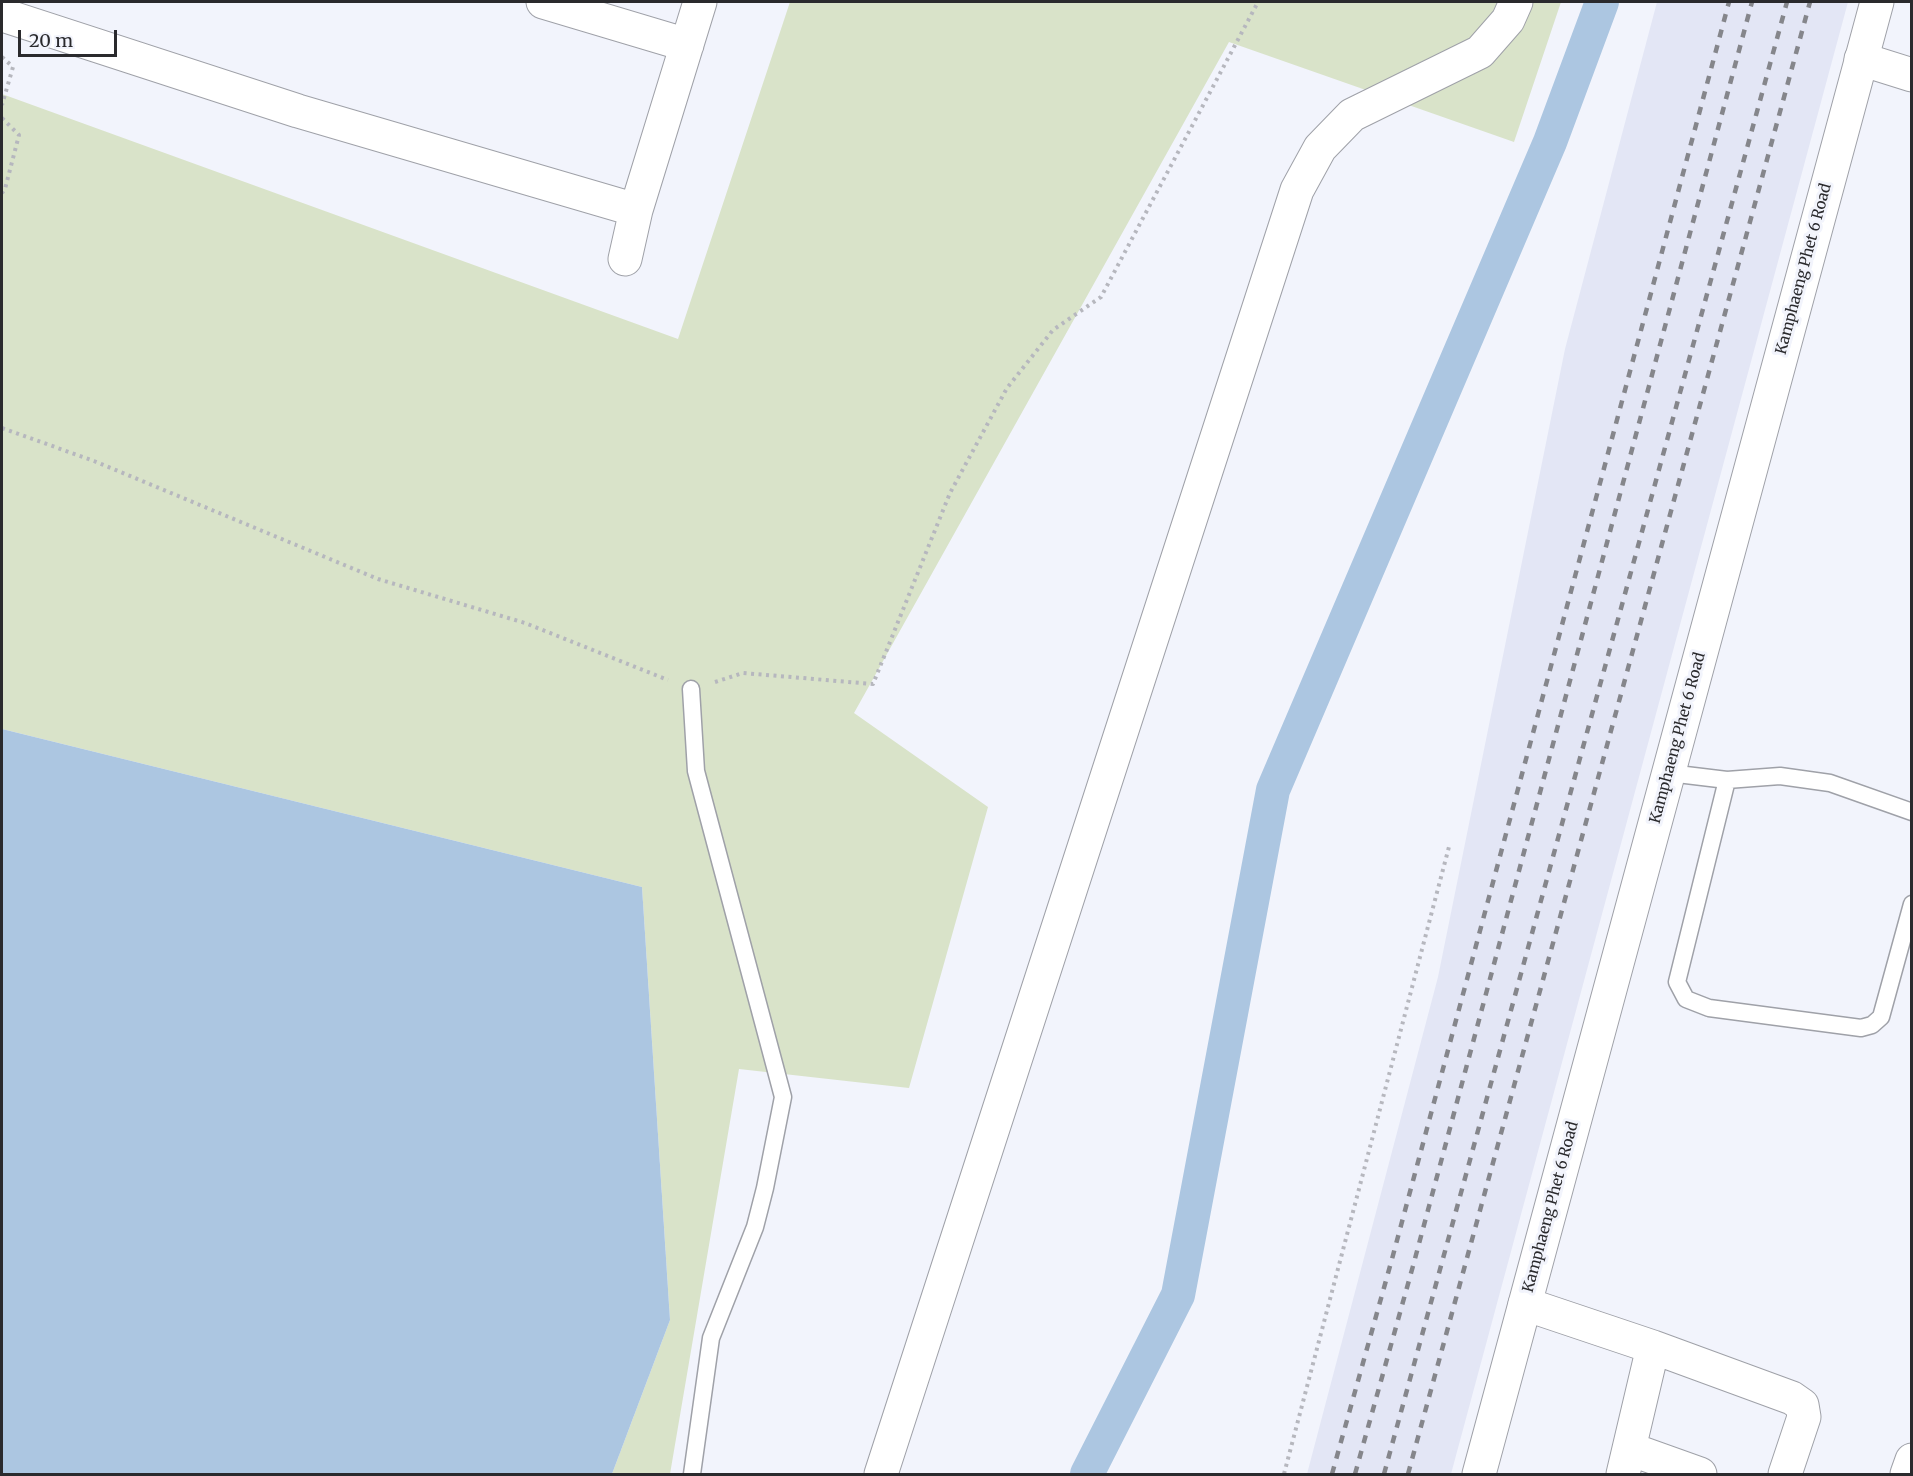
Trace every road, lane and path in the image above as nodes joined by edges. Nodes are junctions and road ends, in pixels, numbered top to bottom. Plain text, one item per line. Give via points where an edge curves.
1 (543, 2) edge
2 (700, 2) edge
3 (1258, 2) edge
4 (1516, 2) edge
5 (1877, 2) edge
6 (6, 16) edge
7 (687, 45) junction
8 (2, 57) edge
9 (1861, 60) junction
10 (1911, 75) edge
11 (2, 105) edge
12 (2, 118) edge
13 (2, 193) edge
14 (636, 210) junction
15 (625, 259) dead end
16 (2, 428) edge
17 (691, 689) junction
18 (1668, 773) junction
19 (1727, 780) junction
20 (1911, 812) edge
21 (1449, 843) dead end
22 (1911, 904) edge
23 (1525, 1304) junction
24 (1653, 1347) junction
25 (1911, 1460) edge
26 (1627, 1462) edge
27 (692, 1474) edge
28 (881, 1474) edge
29 (1284, 1474) edge
30 (1479, 1474) edge
31 (1700, 1474) edge
32 (1785, 1474) edge
33 (1908, 1474) edge

1 - 7 street
2 - 7 street
3 - 17 path via 1101,297 1053,330 1007,388 950,493 873,684 743,673
4 - 28 street via 1508,20 1480,52 1352,115 1320,148 1298,190
5 - 9 street, Kamphaeng Phet 6 Road
6 - 14 street via 298,111
7 - 14 street
8 - 11 path via 13,67
9 - 10 street
9 - 18 street, Kamphaeng Phet 6 Road
12 - 13 path via 19,135
14 - 15 street
16 - 17 path via 94,461 378,579 525,623
17 - 27 lane via 696,771 783,1097 755,1227 711,1338
18 - 19 lane
18 - 23 street, Kamphaeng Phet 6 Road
19 - 20 lane via 1780,776 1830,783
19 - 22 lane via 1677,982 1686,999 1708,1008 1861,1028 1872,1025 1881,1017
21 - 29 path
23 - 24 street
23 - 30 street, Kamphaeng Phet 6 Road
24 - 26 street
24 - 32 street via 1802,1405 1804,1417
25 - 33 street
26 - 31 street

